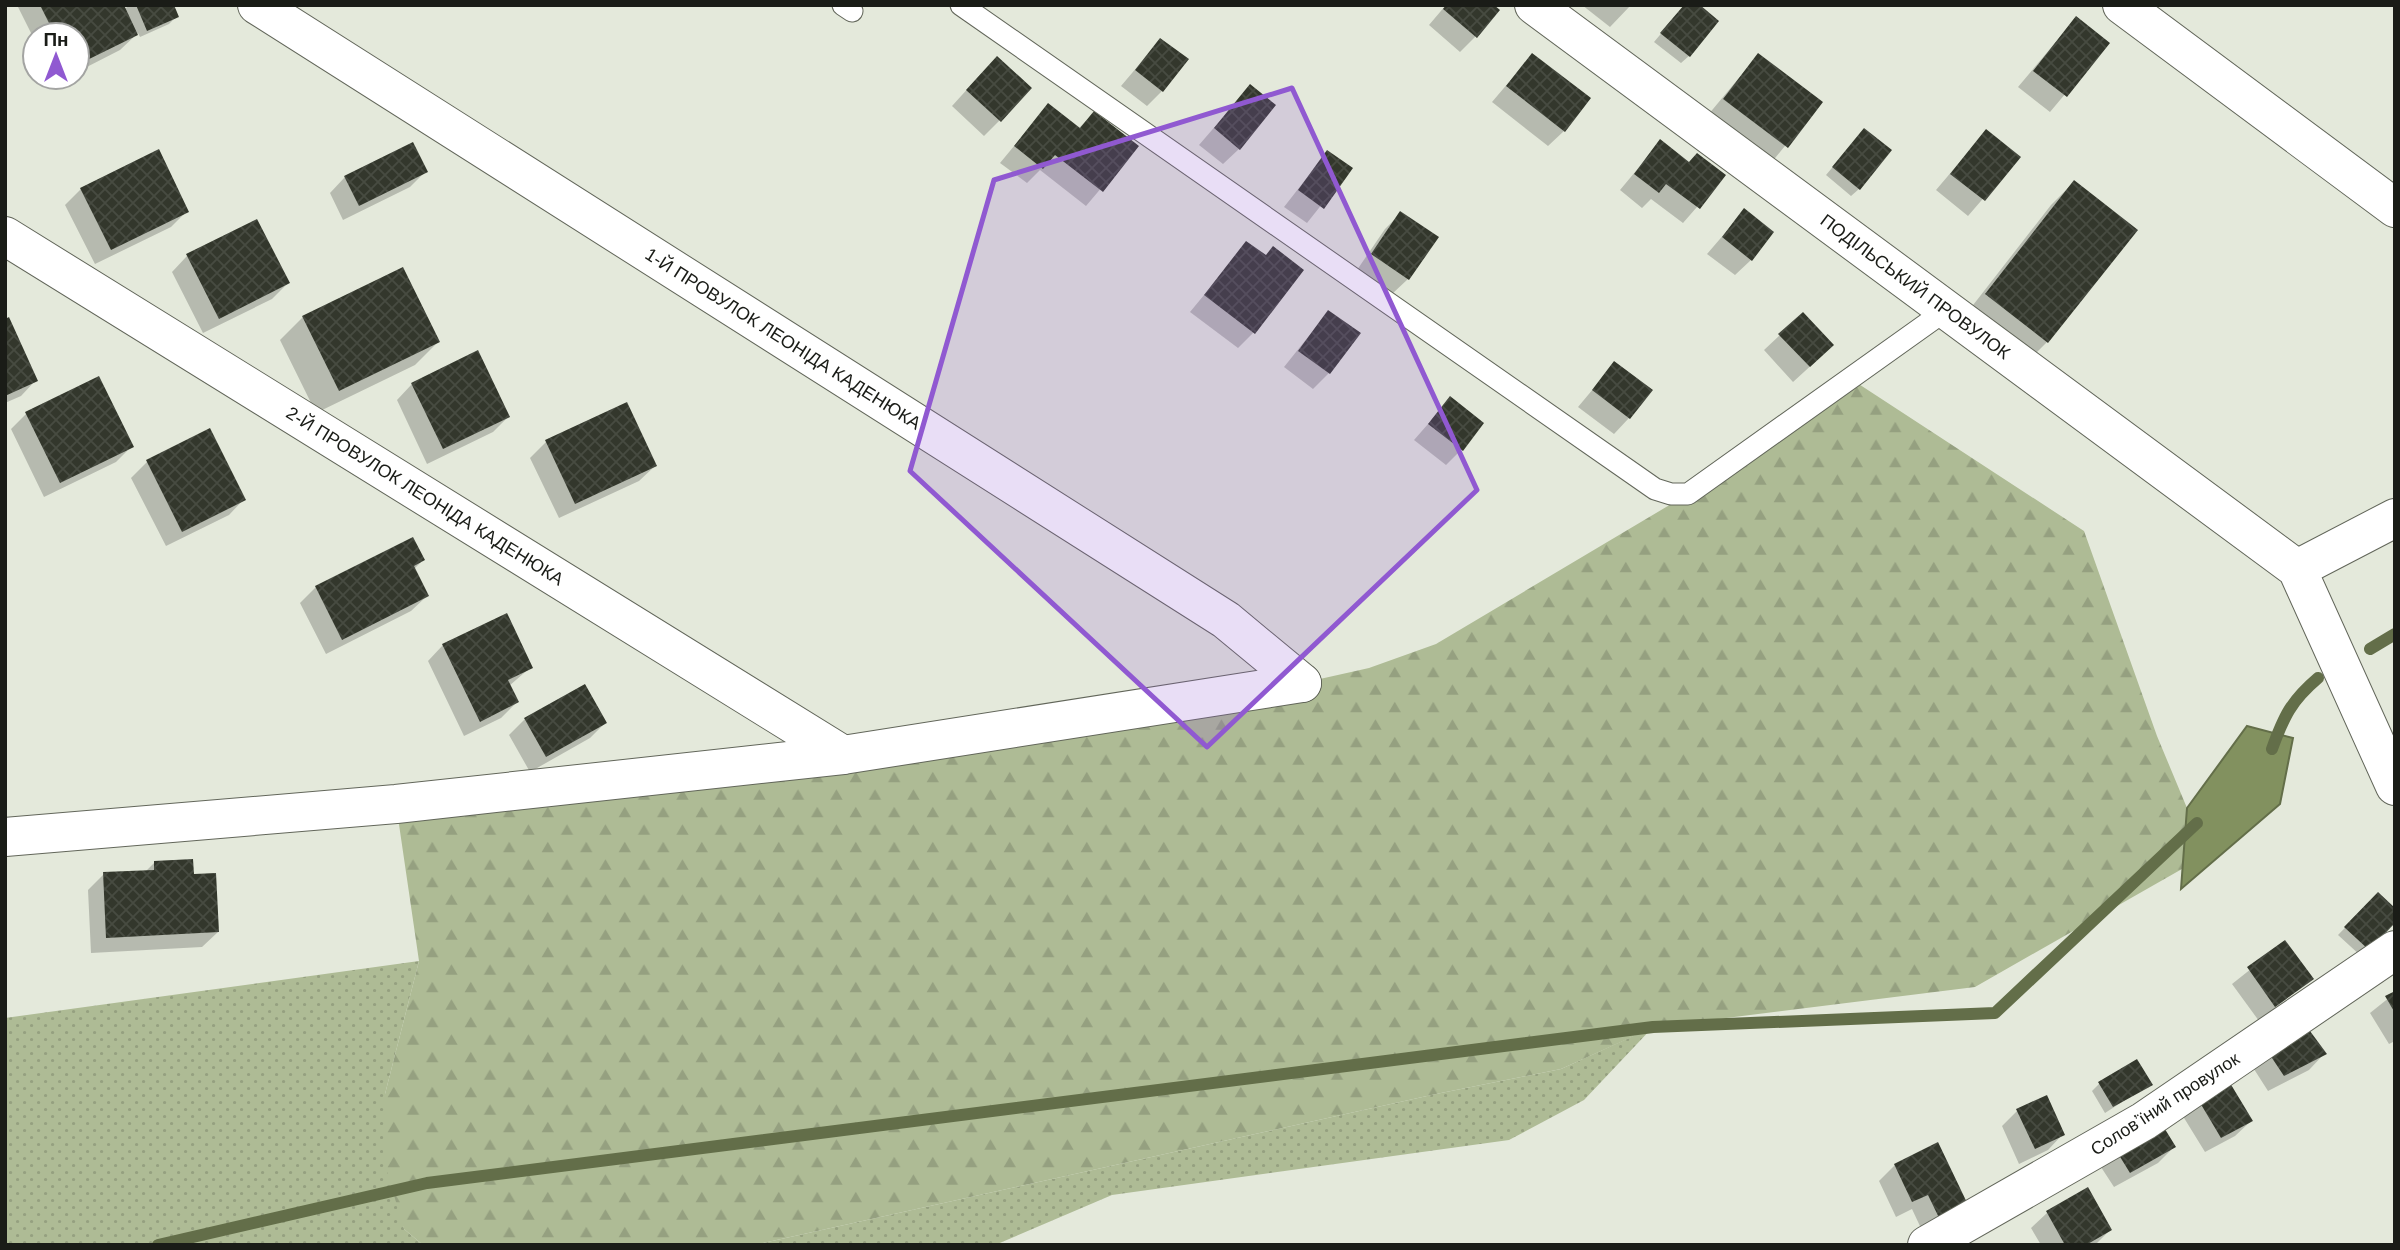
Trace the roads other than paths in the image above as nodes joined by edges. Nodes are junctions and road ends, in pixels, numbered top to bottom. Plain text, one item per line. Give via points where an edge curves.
1 (257, 5) edge
2 (961, 5) edge
3 (1534, 5) edge
4 (2122, 5) edge
5 (2395, 208) edge
6 (5, 236) edge
7 (1949, 308) junction
8 (2395, 518) edge
9 (2297, 569) junction
10 (843, 755) junction
11 (2395, 786) edge
12 (5, 837) edge
13 (2395, 950) edge
14 (1927, 1245) edge

1 - 10 street, 1-Й ПРОВУЛОК ЛЕОНІДА КАДЕНЮКА via 1226,620 1302,683
2 - 7 lane via 1655,489 1671,494 1688,494
3 - 7 street, ПОДІЛЬСЬКИЙ ПРОВУЛОК
4 - 5 street
6 - 10 street, 2-Й ПРОВУЛОК ЛЕОНІДА КАДЕНЮКА
7 - 9 street, ПОДІЛЬСЬКИЙ ПРОВУЛОК
8 - 9 street
9 - 11 street
10 - 12 street via 396,804
13 - 14 street, Соловʼїний провулок via 2144,1121

